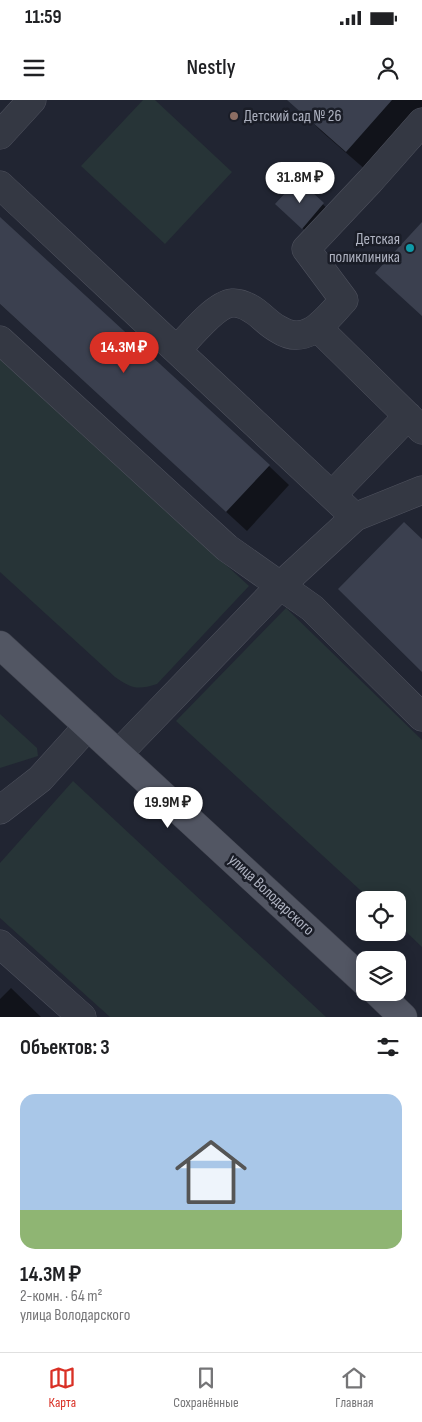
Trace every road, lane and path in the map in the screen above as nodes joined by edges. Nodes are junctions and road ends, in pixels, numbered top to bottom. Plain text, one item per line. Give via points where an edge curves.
1 (32, 100) edge
2 (422, 122) edge
3 (0, 135) edge
4 (0, 185) edge
5 (318, 328) junction
6 (0, 340) edge
7 (177, 350) junction
8 (415, 423) edge
9 (422, 490) edge
10 (332, 495) junction
11 (355, 517) junction
12 (280, 586) junction
13 (0, 645) edge
14 (422, 717) edge
15 (88, 726) junction
16 (118, 754) junction
17 (0, 810) edge
18 (0, 944) edge
19 (356, 974) edge
20 (386, 1001) edge
21 (82, 1017) edge
22 (403, 1017) edge

1 - 3 lane
2 - 5 lane via 306,249 344,300
4 - 7 lane
5 - 7 lane via 305,335 291,335 246,305 231,303 213,312
5 - 8 lane
6 - 12 lane via 227,548
7 - 10 lane
8 - 10 lane
9 - 11 lane
10 - 11 lane
11 - 12 lane
12 - 14 lane via 312,608
12 - 16 lane
13 - 15 main road, улица Володарского
15 - 16 main road, улица Володарского
15 - 17 lane via 40,778
16 - 19 main road, улица Володарского
18 - 21 lane
20 - 22 main road

